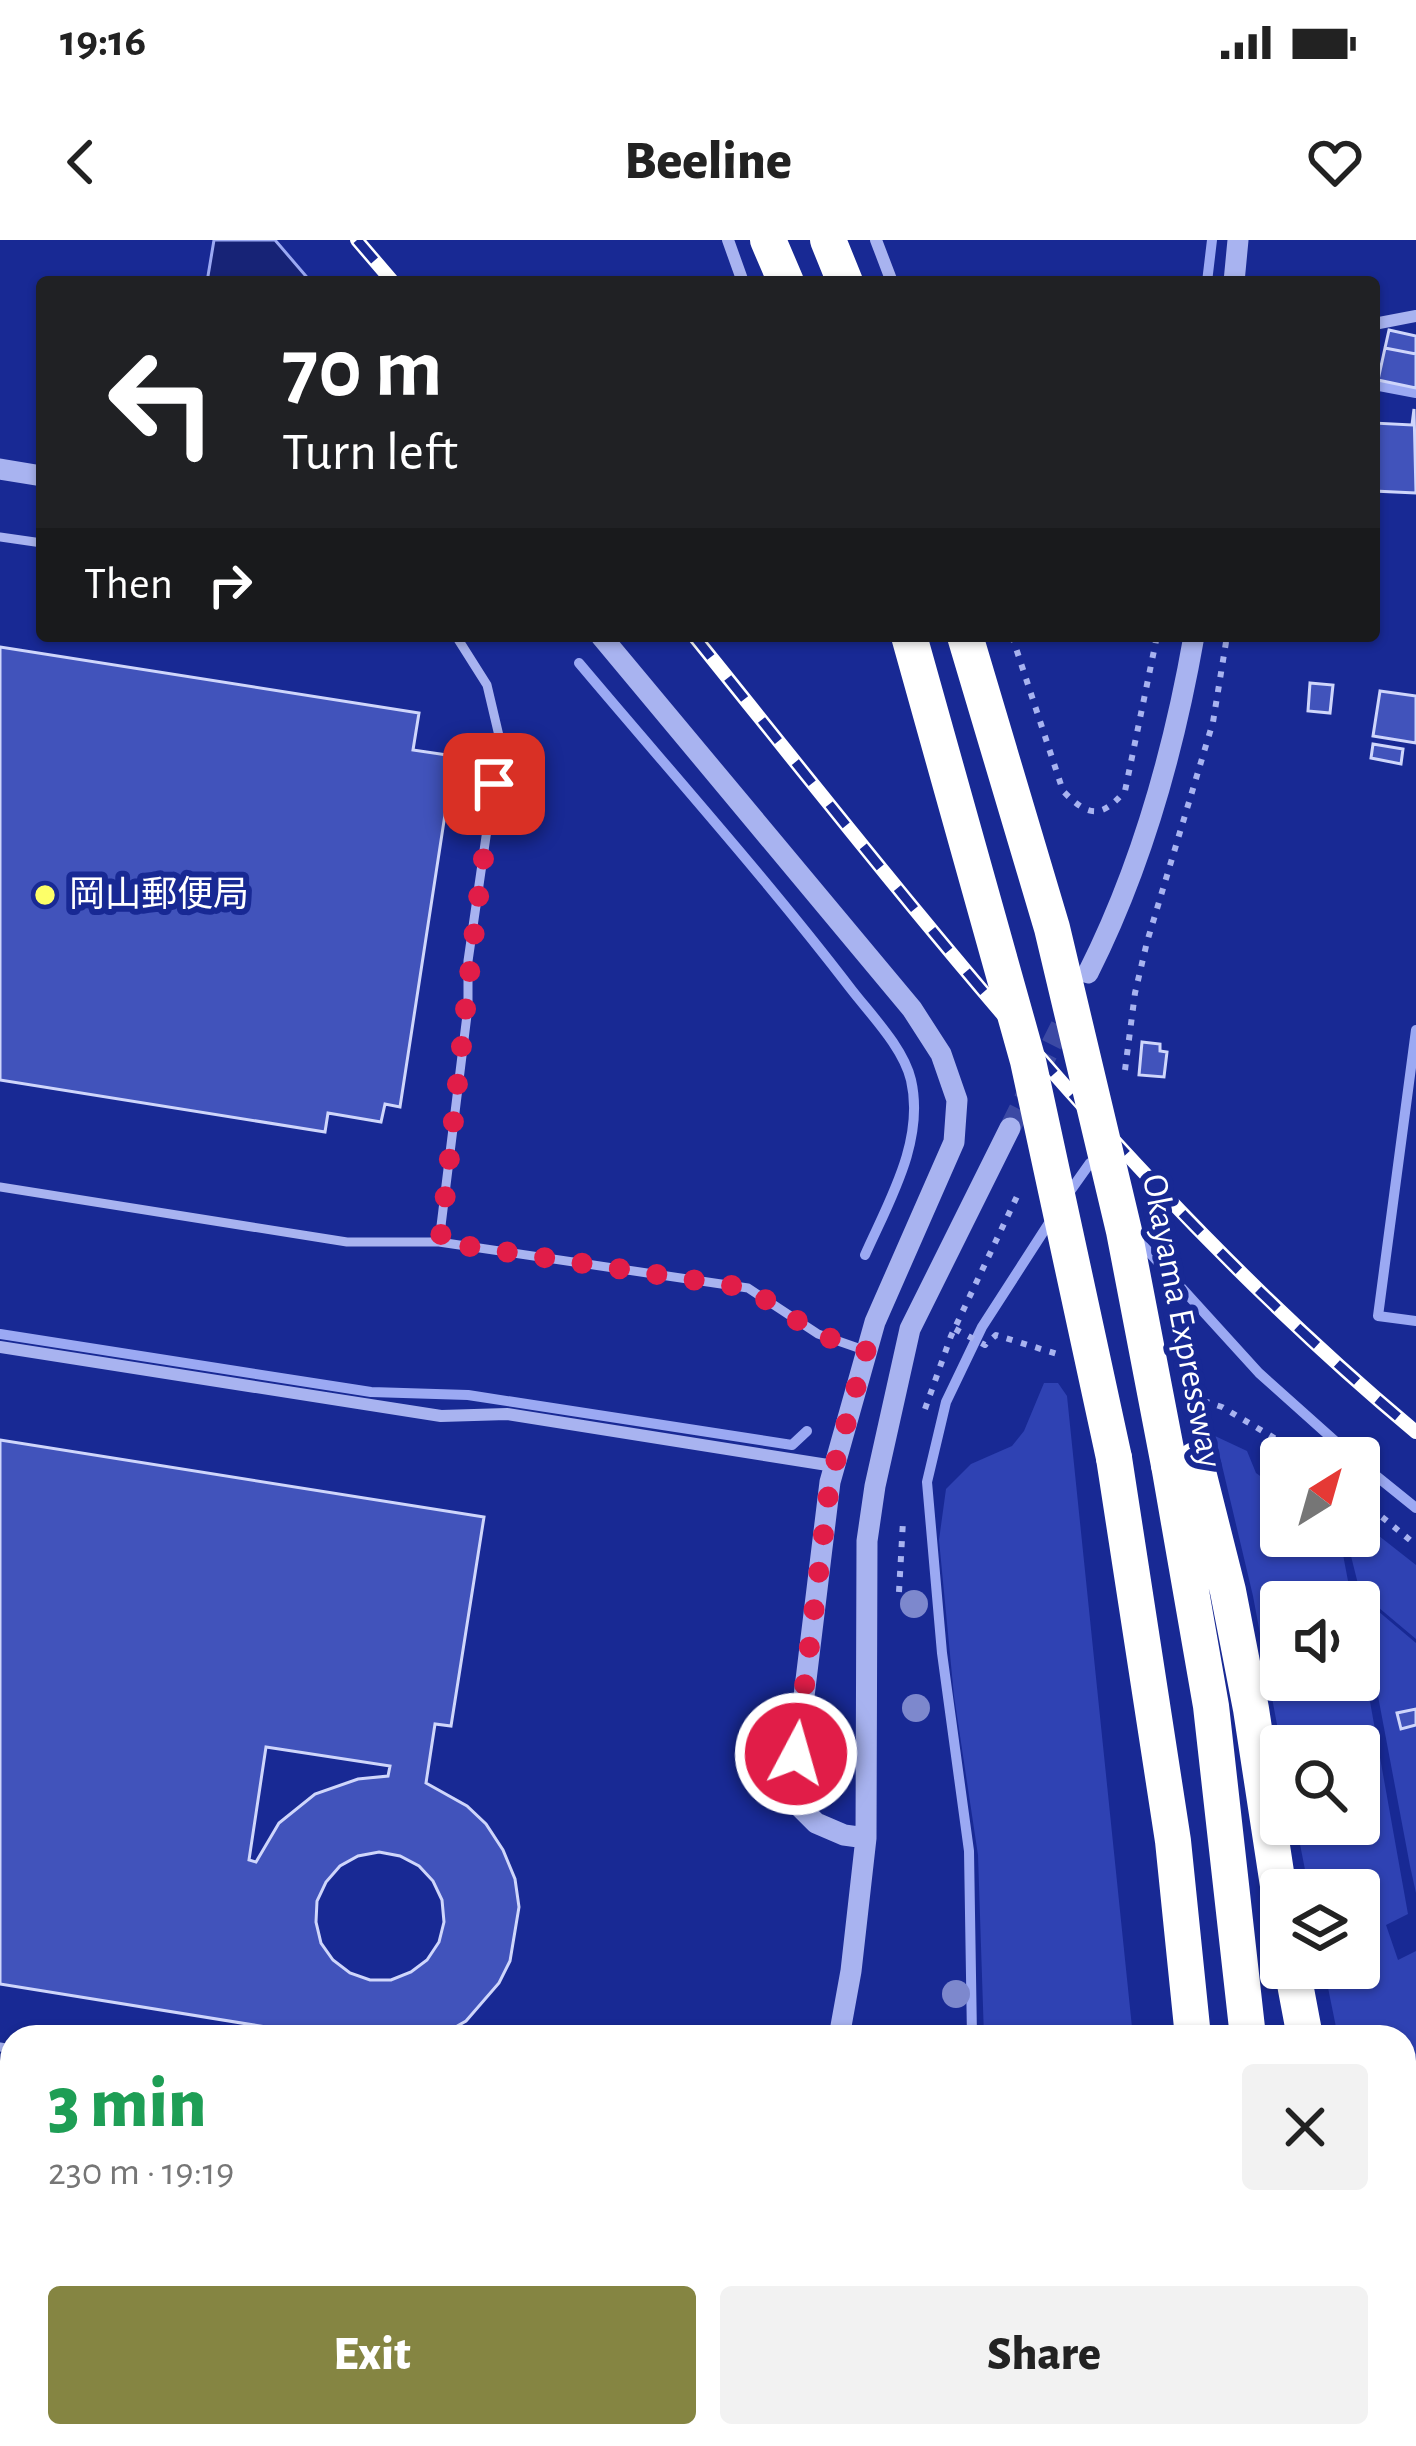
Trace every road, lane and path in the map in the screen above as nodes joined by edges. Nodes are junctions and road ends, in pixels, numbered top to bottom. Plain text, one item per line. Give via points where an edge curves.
1 (728, 240) edge
2 (768, 240) edge
3 (828, 240) edge
4 (876, 240) edge
5 (1238, 240) edge
6 (741, 276) edge
7 (783, 276) edge
8 (843, 276) edge
9 (890, 276) edge
10 (1235, 276) edge
11 (1416, 316) edge
12 (1380, 323) edge
13 (0, 469) edge
14 (36, 475) edge
15 (0, 537) edge
16 (36, 542) edge
17 (461, 642) edge
18 (606, 642) edge
19 (911, 642) edge
20 (967, 642) edge
21 (1014, 642) edge
22 (1156, 642) edge
23 (1193, 642) edge
24 (1226, 642) edge
25 (1088, 973) dead end
26 (1122, 1090) dead end
27 (1010, 1128) tunnel mouth
28 (1028, 1174) dead end
29 (0, 1187) edge
30 (440, 1242) junction
31 (954, 1328) junction
32 (985, 1345) dead end
33 (0, 1347) edge
34 (866, 1351) junction
35 (920, 1426) dead end
36 (1182, 1462) junction
37 (834, 1466) junction
38 (1380, 1515) edge
39 (903, 1520) dead end
40 (1416, 1545) edge
41 (899, 1604) dead end
42 (866, 1838) junction
43 (1276, 1869) edge
44 (1296, 1989) edge
45 (840, 2025) edge
46 (1191, 2025) edge
47 (1247, 2025) edge
48 (1303, 2025) edge

1 - 6 street
2 - 7 highway
3 - 8 highway
4 - 9 street
5 - 10 street
11 - 12 street
13 - 14 street
15 - 16 lane
17 - 30 lane via 487,685 500,740
18 - 34 street via 912,1009 946,1069 957,1100 953,1142
19 - 46 highway, bridge via 1028,1061 1114,1458 1173,1841
20 - 36 highway, Okayama Expressway, bridge via 1052,928
21 - 22 path via 1063,791 1094,812 1125,791
23 - 25 street via 1117,916
24 - 26 path via 1213,722 1139,976
27 - 42 street via 910,1329 874,1486
28 - 31 path
29 - 30 lane via 347,1242
30 - 34 lane via 748,1288 818,1334
31 - 32 path
31 - 35 path
33 - 37 street via 441,1416 507,1414
34 - 37 street
36 - 43 highway via 1228,1591
36 - 47 highway, Okayama Expressway
37 - 42 street via 793,1787 816,1823
38 - 40 path
39 - 41 path
42 - 45 street
44 - 48 highway

